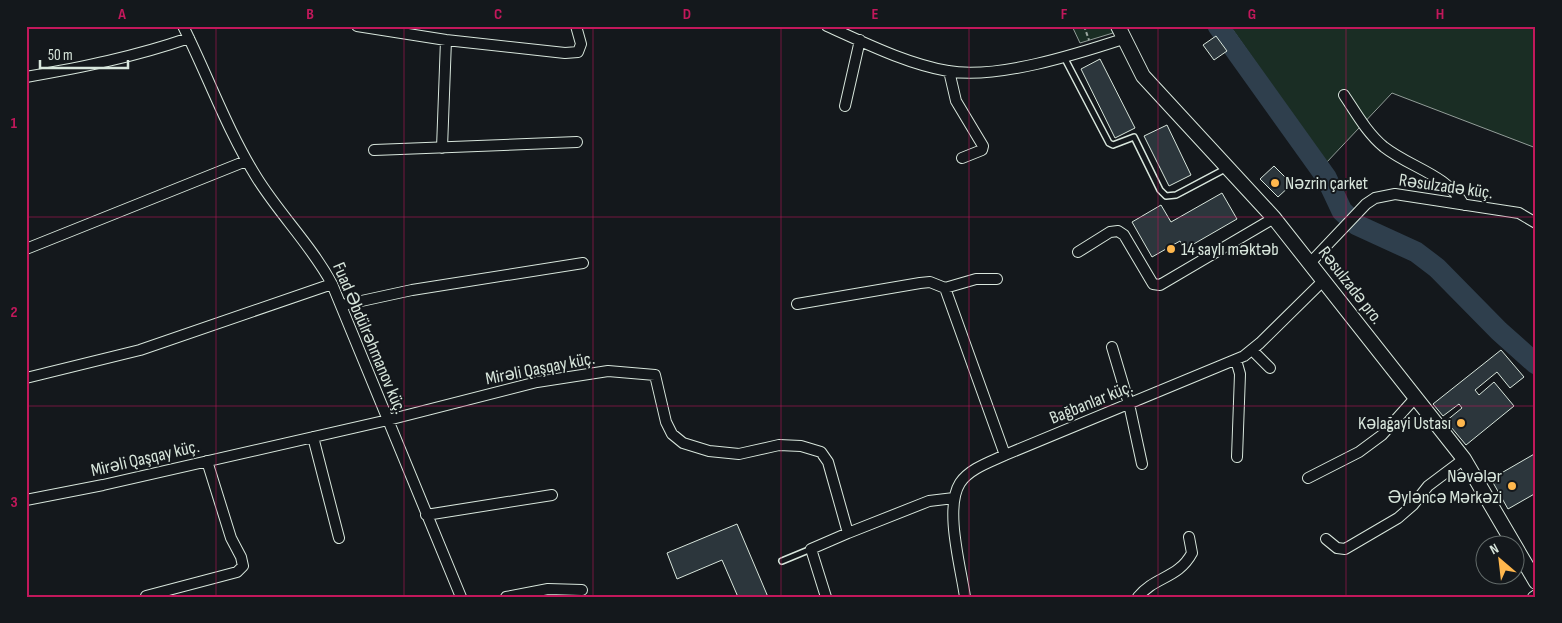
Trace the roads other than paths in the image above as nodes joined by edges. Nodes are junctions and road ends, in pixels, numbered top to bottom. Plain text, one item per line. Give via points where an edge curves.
1 (183, 26) edge
2 (357, 26) edge
3 (576, 26) edge
4 (827, 26) edge
5 (1121, 32) edge
6 (189, 38) junction
7 (446, 40) junction
8 (860, 40) junction
9 (1064, 57) junction
10 (949, 71) junction
11 (26, 77) edge
12 (1344, 95) dead end
13 (845, 106) dead end
14 (577, 142) dead end
15 (442, 148) junction
16 (374, 150) dead end
17 (962, 158) dead end
18 (246, 160) junction
19 (1228, 167) junction
20 (1464, 205) junction
21 (1274, 218) junction
22 (1536, 223) edge
23 (26, 249) edge
24 (1078, 252) dead end
25 (583, 263) dead end
26 (1310, 263) junction
27 (997, 279) dead end
28 (1324, 280) junction
29 (332, 284) junction
30 (945, 288) junction
31 (797, 304) dead end
32 (343, 305) junction
33 (1112, 347) dead end
34 (1252, 351) junction
35 (1236, 360) junction
36 (1270, 368) dead end
37 (26, 378) edge
38 (1416, 398) junction
39 (1129, 404) junction
40 (388, 420) junction
41 (313, 437) junction
42 (1005, 455) junction
43 (1236, 457) dead end
44 (1464, 459) junction
45 (207, 461) junction
46 (1142, 464) dead end
47 (1308, 478) dead end
48 (552, 495) dead end
49 (954, 498) junction
50 (26, 500) edge
51 (426, 515) junction
52 (848, 533) junction
53 (1189, 537) dead end
54 (339, 538) dead end
55 (1326, 539) dead end
56 (812, 549) junction
57 (782, 561) dead end
58 (1536, 582) edge
59 (582, 590) dead end
60 (146, 596) edge
61 (461, 597) edge
62 (506, 597) edge
63 (826, 597) edge
64 (965, 597) edge
65 (1138, 597) edge

1 - 6 street, Fuad Əbdülrəhmanov küç.
2 - 7 street
3 - 7 street via 581,44 578,52
4 - 8 street
5 - 9 street
5 - 19 street, Rəsulzadə pro. via 1143,76
6 - 11 street via 100,65
6 - 18 street, Fuad Əbdülrəhmanov küç.
7 - 15 street
8 - 10 street
8 - 13 street
9 - 10 street via 980,72
9 - 19 lane via 1108,143 1113,145 1134,137 1166,196 1176,195
10 - 17 street via 956,101 982,146 976,154
12 - 20 street via 1375,139 1450,185
14 - 15 street
15 - 16 street
18 - 23 street
18 - 29 street, Fuad Əbdülrəhmanov küç. via 269,197 312,250
19 - 21 street, Rəsulzadə pro.
20 - 22 street, Rəsulzadə küç. via 1518,213
20 - 26 street, Rəsulzadə küç. via 1384,194 1356,214
21 - 24 street via 1160,285 1153,284 1124,235 1118,231 1110,232
21 - 26 street, Rəsulzadə pro.
25 - 32 street via 412,290
26 - 28 street, Rəsulzadə pro.
27 - 30 street via 976,279
28 - 34 street, Bağbanlar küç.
28 - 38 street, Rəsulzadə pro.
29 - 32 street, Fuad Əbdülrəhmanov küç.
29 - 37 street via 140,350
30 - 31 street via 930,282 920,283
30 - 42 street
32 - 40 street, Fuad Əbdülrəhmanov küç.
33 - 39 street
34 - 35 street, Bağbanlar küç.
34 - 36 street
35 - 39 street, Bağbanlar küç.
35 - 43 street via 1240,374
38 - 44 street, Rəsulzadə pro.
38 - 47 street via 1382,435 1359,452
39 - 42 street, Bağbanlar küç.
39 - 46 street
40 - 41 street, Mirəli Qaşqay küç.
40 - 51 street, Fuad Əbdülrəhmanov küç.
40 - 52 street, Mirəli Qaşqay küç. via 537,382 608,371 650,373 658,381 666,422 672,434 683,443 709,451 740,454 779,445 801,446 821,452 828,462
41 - 45 street, Mirəli Qaşqay küç.
41 - 54 street
42 - 49 street, Bağbanlar küç. via 971,472 960,483
44 - 55 street via 1438,477 1413,505 1390,522 1345,548 1337,548
44 - 58 street, Rəsulzadə pro.
45 - 50 street, Mirəli Qaşqay küç.
45 - 60 street via 243,566 237,572
48 - 51 street
49 - 52 street via 929,501
49 - 64 street via 954,522
51 - 61 street, Fuad Əbdülrəhmanov küç.
52 - 56 street
53 - 65 street via 1192,553 1185,566 1146,588
56 - 57 lane
56 - 63 street
59 - 62 street via 548,589

